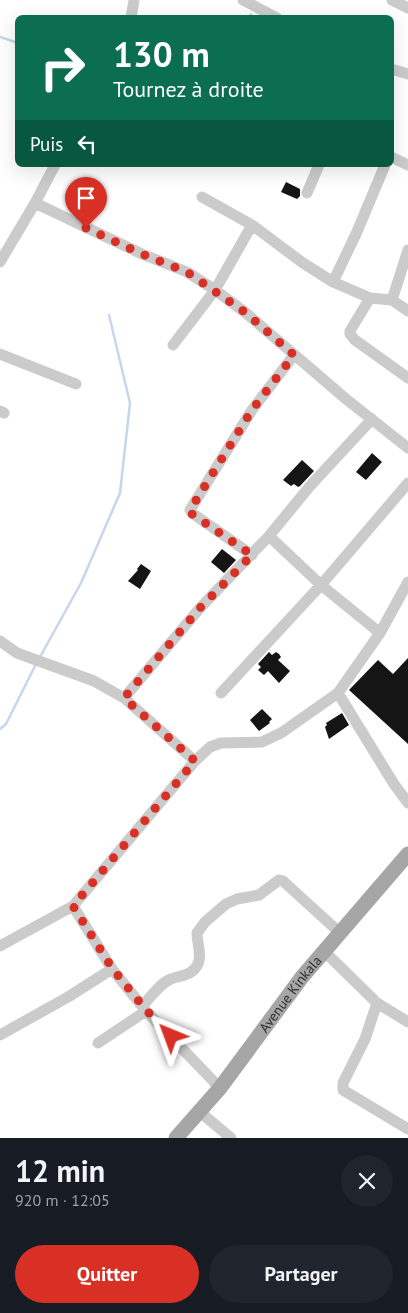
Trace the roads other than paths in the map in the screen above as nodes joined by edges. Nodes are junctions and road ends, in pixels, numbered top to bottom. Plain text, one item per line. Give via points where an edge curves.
1 (134, 0) edge
2 (243, 0) edge
3 (392, 0) edge
4 (408, 8) edge
5 (132, 15) edge
6 (270, 15) edge
7 (394, 70) edge
8 (408, 74) edge
9 (394, 158) edge
10 (408, 165) edge
11 (54, 167) edge
12 (319, 167) edge
13 (384, 167) edge
14 (307, 194) dead end
15 (202, 197) dead end
16 (35, 203) junction
17 (252, 225) junction
18 (408, 250) edge
19 (0, 262) edge
20 (333, 282) junction
21 (215, 290) junction
22 (370, 298) junction
23 (392, 300) junction
24 (408, 310) edge
25 (173, 345) dead end
26 (0, 354) edge
27 (294, 355) junction
28 (408, 378) edge
29 (76, 384) dead end
30 (372, 419) junction
31 (408, 448) edge
32 (408, 483) edge
33 (269, 536) junction
34 (252, 555) junction
35 (408, 582) edge
36 (321, 585) junction
37 (380, 633) junction
38 (0, 642) edge
39 (221, 692) dead end
40 (338, 693) junction
41 (124, 698) junction
42 (195, 761) junction
43 (408, 803) edge
44 (408, 854) edge
45 (73, 906) junction
46 (339, 932) junction
47 (0, 946) edge
48 (324, 951) junction
49 (112, 968) junction
50 (377, 1003) junction
51 (144, 1008) junction
52 (408, 1022) edge
53 (0, 1035) edge
54 (98, 1043) dead end
55 (220, 1088) junction
56 (200, 1112) junction
57 (408, 1129) edge
58 (176, 1138) edge
59 (231, 1138) edge

1 - 5 street
2 - 6 street
3 - 4 street
7 - 8 street
9 - 10 street
11 - 16 street
12 - 14 street
13 - 20 street
15 - 17 street
16 - 19 street
16 - 21 street via 187,272
17 - 20 street
17 - 21 street
18 - 23 street
20 - 22 street
21 - 25 street
21 - 27 street
22 - 23 street
22 - 28 street via 350,334
23 - 24 street
26 - 29 street
27 - 30 street
27 - 34 street via 252,410 190,510
30 - 31 street
30 - 33 street
32 - 36 street
33 - 34 street
33 - 36 street
34 - 41 street via 200,608
35 - 37 street
36 - 37 street
36 - 39 street
37 - 40 street
38 - 41 street via 17,653 94,681
40 - 42 street via 281,734 262,742 221,743 210,747
40 - 43 street
41 - 42 street
42 - 45 street
44 - 46 main road, Avenue Kinkala
45 - 47 street
45 - 49 street
46 - 48 main road, Avenue Kinkala
46 - 51 street via 279,880 259,895 226,904 205,922 197,933 198,964 181,978 164,982
48 - 50 street
48 - 55 main road, Avenue Kinkala
49 - 51 street
49 - 53 street
50 - 52 street
50 - 57 street via 365,1039 343,1083 343,1090
51 - 54 street
51 - 55 street
55 - 56 main road, Avenue Kinkala
56 - 58 main road, Avenue Kinkala
56 - 59 street

